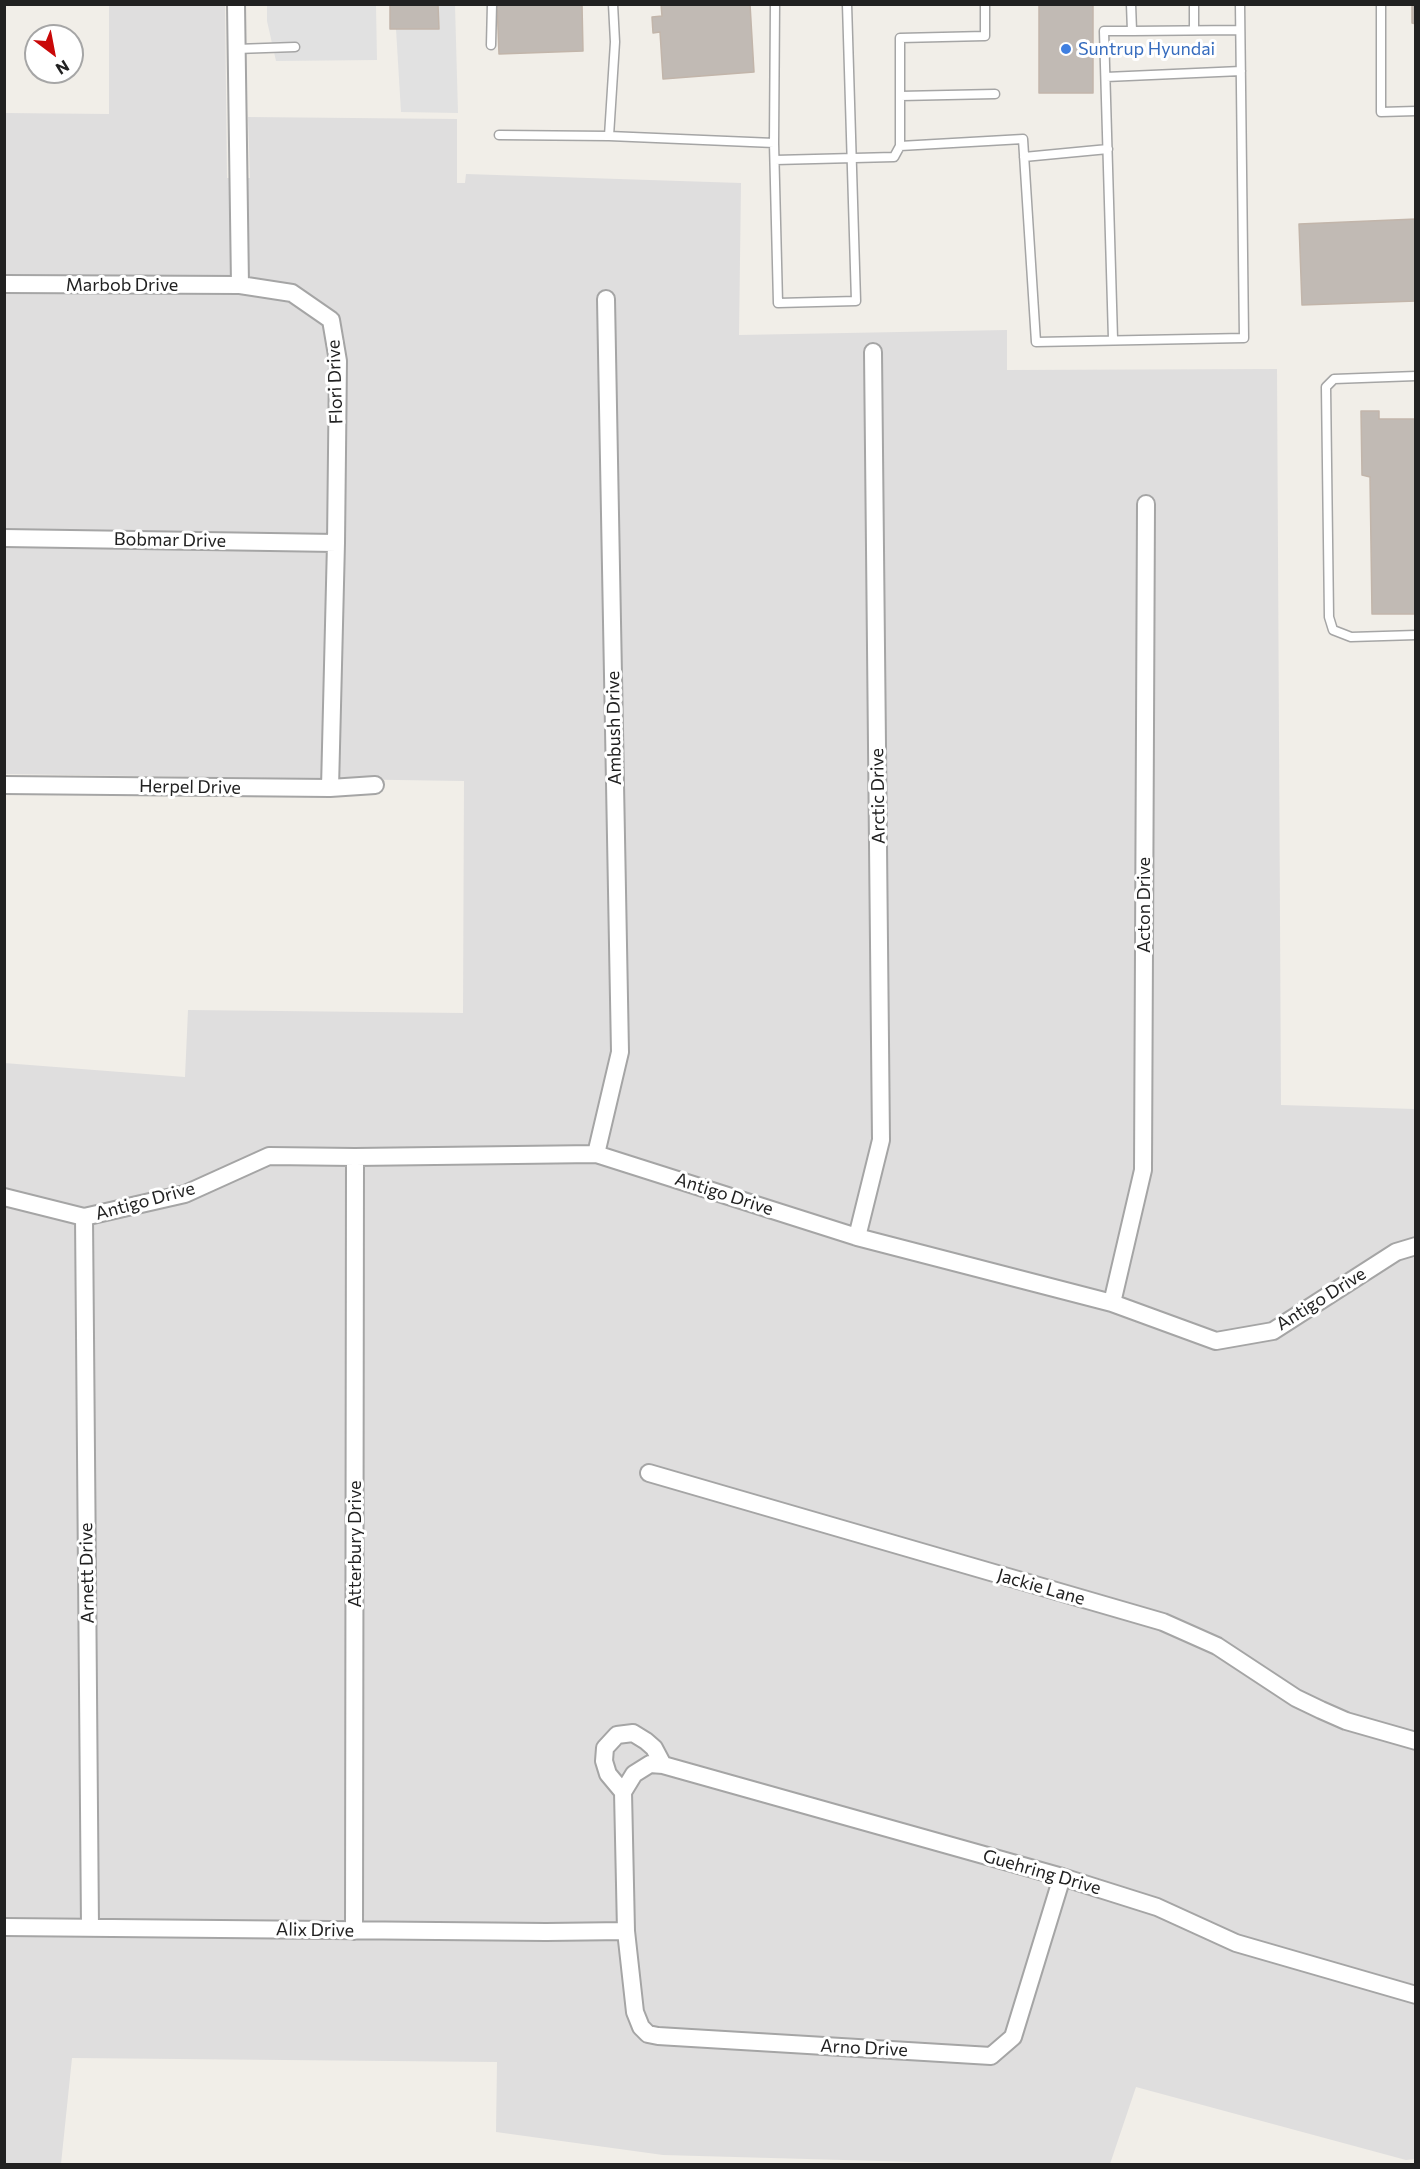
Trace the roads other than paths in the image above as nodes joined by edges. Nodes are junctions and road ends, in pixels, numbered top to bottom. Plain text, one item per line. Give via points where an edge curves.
1 (236, 4) edge
2 (492, 4) edge
3 (613, 4) edge
4 (775, 4) edge
5 (847, 4) edge
6 (986, 4) edge
7 (1131, 4) edge
8 (1194, 4) edge
9 (1239, 4) edge
10 (1381, 4) edge
11 (1194, 30) junction
12 (1239, 30) junction
13 (1132, 31) junction
14 (491, 45) dead end
15 (295, 47) dead end
16 (236, 49) junction
17 (1241, 71) junction
18 (1106, 76) junction
19 (995, 94) dead end
20 (900, 96) junction
21 (1416, 111) edge
22 (499, 135) dead end
23 (609, 136) junction
24 (774, 143) junction
25 (900, 146) junction
26 (1108, 150) junction
27 (1024, 157) junction
28 (852, 159) junction
29 (775, 160) junction
30 (4, 284) edge
31 (240, 285) junction
32 (606, 299) dead end
33 (1113, 339) junction
34 (873, 352) dead end
35 (1416, 376) edge
36 (1146, 504) dead end
37 (4, 538) edge
38 (336, 543) junction
39 (1416, 635) edge
40 (4, 785) edge
41 (375, 785) dead end
42 (330, 788) junction
43 (596, 1154) junction
44 (355, 1157) junction
45 (4, 1197) edge
46 (84, 1217) junction
47 (857, 1237) junction
48 (1416, 1246) edge
49 (1112, 1303) junction
50 (649, 1473) dead end
51 (1416, 1741) edge
52 (663, 1764) junction
53 (622, 1792) junction
54 (1062, 1877) junction
55 (4, 1928) edge
56 (90, 1928) junction
57 (354, 1931) junction
58 (626, 1931) junction
59 (1416, 1995) edge

1 - 16 street
2 - 14 lane
3 - 23 lane via 615,42
4 - 24 lane
5 - 28 lane
6 - 20 lane via 985,36 900,38
7 - 13 lane
8 - 11 lane
9 - 12 lane
10 - 21 lane via 1381,112
11 - 12 lane
11 - 13 lane
12 - 17 lane
13 - 18 lane via 1104,31
15 - 16 lane
16 - 31 street
17 - 18 lane
17 - 33 lane via 1244,338
18 - 26 lane
19 - 20 lane
20 - 25 lane
22 - 23 lane
23 - 24 lane
24 - 29 lane
25 - 27 lane via 1023,139
25 - 28 lane via 894,157
26 - 27 lane
26 - 33 lane
27 - 33 lane via 1036,342
28 - 29 lane
28 - 29 lane via 856,301 778,303
30 - 31 street, Marbob Drive
31 - 38 street, Flori Drive via 292,293 331,320 338,360
32 - 43 street, Ambush Drive via 620,1052
34 - 47 street, Arctic Drive via 881,1140
35 - 39 lane via 1334,379 1326,387 1329,617 1333,630 1351,637
36 - 49 street, Acton Drive via 1143,1170
37 - 38 street, Bobmar Drive
38 - 42 street, Flori Drive
40 - 42 street, Herpel Drive
41 - 42 street, Herpel Drive
43 - 44 street, Antigo Drive
43 - 47 street, Antigo Drive
44 - 46 street, Antigo Drive via 269,1156 185,1194
44 - 57 street, Atterbury Drive
45 - 46 street, Antigo Drive
46 - 56 street, Arnett Drive
47 - 49 street, Antigo Drive
48 - 49 street, Antigo Drive via 1396,1251 1273,1331 1216,1341
50 - 51 street, Jackie Lane via 1163,1622 1217,1646 1321,1710
52 - 53 street via 650,1764 634,1774
52 - 53 street via 646,1740 633,1733 617,1735 605,1748 604,1761 608,1774
52 - 54 street, Guehring Drive
53 - 58 street
54 - 58 street, Arno Drive via 1013,2037 991,2056 648,2034 640,2027 635,2012
54 - 59 street, Guehring Drive via 1156,1906 1236,1942
55 - 56 street, Alix Drive
56 - 57 street, Alix Drive
57 - 58 street, Alix Drive

